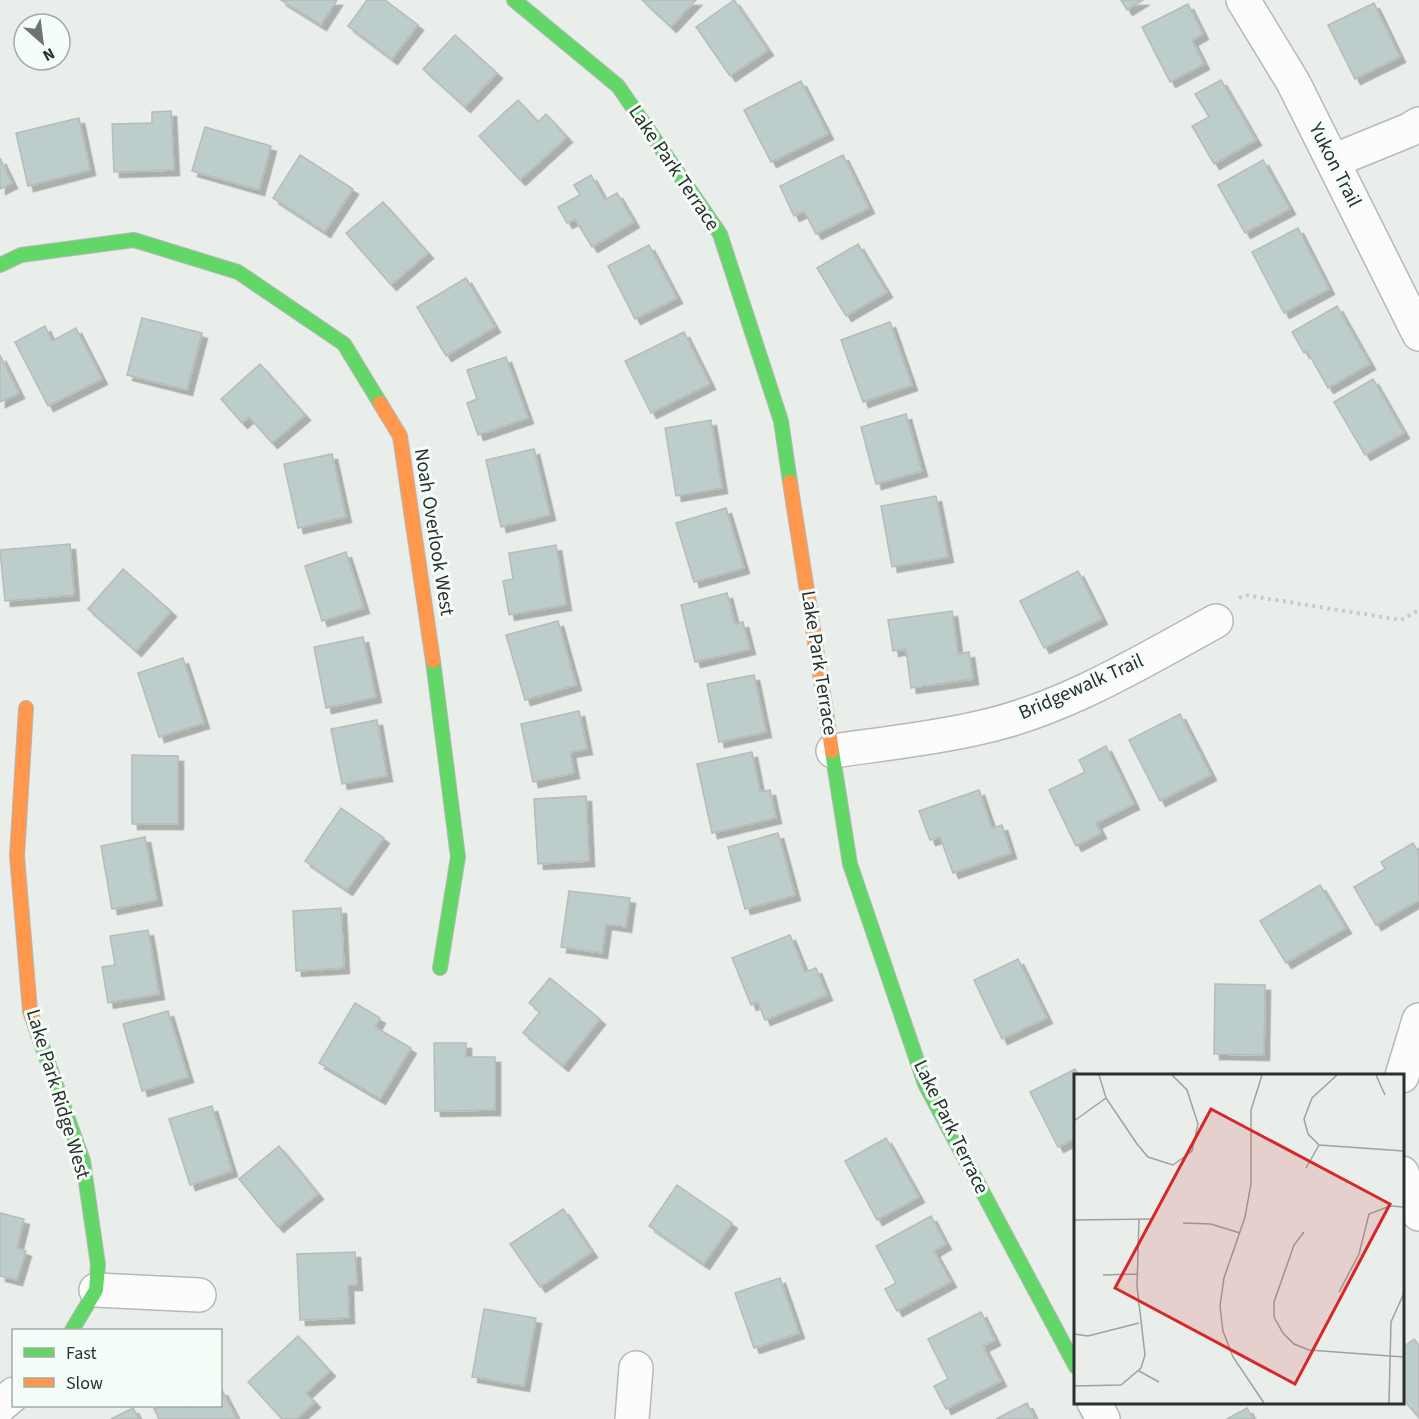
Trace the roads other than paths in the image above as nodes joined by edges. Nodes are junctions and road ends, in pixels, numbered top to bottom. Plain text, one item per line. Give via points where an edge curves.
1 (514, 0) edge
2 (1243, 0) edge
3 (1419, 124) edge
4 (1333, 161) junction
5 (0, 265) edge
6 (1419, 334) edge
7 (1216, 621) road end
8 (26, 708) dead end
9 (833, 751) junction
10 (440, 968) dead end
11 (1419, 1020) edge
12 (1403, 1074) edge
13 (1404, 1178) edge
14 (1419, 1214) edge
15 (96, 1290) junction
16 (200, 1295) dead end
17 (73, 1329) edge
18 (1074, 1363) edge
19 (636, 1368) dead end
20 (12, 1396) edge
21 (1095, 1404) edge
22 (0, 1406) edge
23 (632, 1419) edge
24 (1103, 1419) edge

1 - 9 street, Lake Park Terrace via 618,86 720,234 781,421
2 - 4 street, Yukon Trail via 1293,82
3 - 4 street
4 - 6 street, Yukon Trail
5 - 10 street, Noah Overlook West via 21,255 134,240 238,272 344,344 400,436 458,857
7 - 9 street, Bridgewalk Trail via 1038,710 979,728
8 - 15 street, Lake Park Ridge West via 17,856 30,1011 83,1161 98,1265
9 - 18 street, Lake Park Terrace via 850,864 925,1084
11 - 12 street
13 - 14 street
15 - 16 street
15 - 17 street, Lake Park Ridge West
19 - 23 street
20 - 22 street
21 - 24 street

